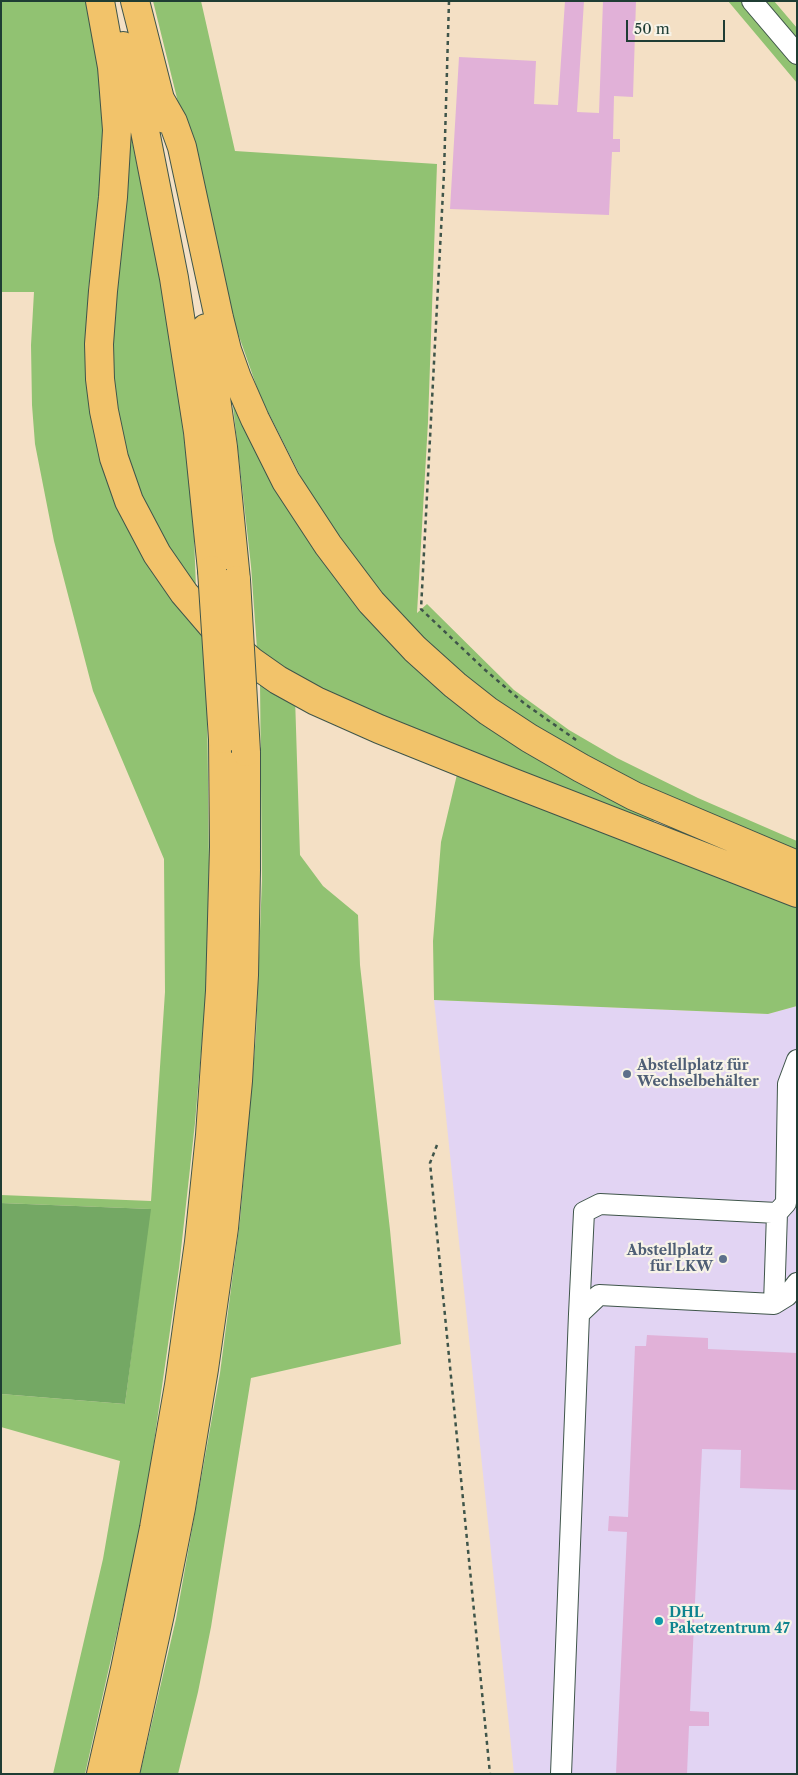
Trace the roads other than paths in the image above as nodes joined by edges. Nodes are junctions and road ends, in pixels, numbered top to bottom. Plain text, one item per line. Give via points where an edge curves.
1 (100, 1) edge
2 (112, 1) edge
3 (135, 1) edge
4 (752, 1) edge
5 (797, 54) edge
6 (161, 101) junction
7 (224, 575) junction
8 (234, 746) junction
9 (797, 865) edge
10 (797, 893) edge
11 (797, 1060) edge
12 (791, 1186) edge
13 (777, 1213) junction
14 (797, 1283) edge
15 (774, 1304) junction
16 (579, 1314) junction
17 (101, 1774) edge
18 (125, 1774) edge
19 (562, 1774) edge

1 - 10 highway via 112,67 117,130 99,335 104,411 114,458 129,501 153,548 184,594 245,656 278,680 316,701 511,782
2 - 7 highway via 145,131 174,278
3 - 6 highway
4 - 5 street
6 - 7 highway via 207,336 225,461
6 - 9 highway via 182,147 219,318 237,378 286,480 328,545 371,602 454,685 546,749 634,796
7 - 8 highway, bridge via 242,667
8 - 17 highway via 224,856 220,991 210,1135 199,1242 156,1518
8 - 18 highway via 246,878 237,1089 224,1228 181,1508
11 - 12 street via 788,1084 787,1166
12 - 13 street via 786,1204
13 - 15 street
13 - 16 street via 600,1204 584,1212
14 - 15 street
15 - 16 street via 599,1295
16 - 19 street

